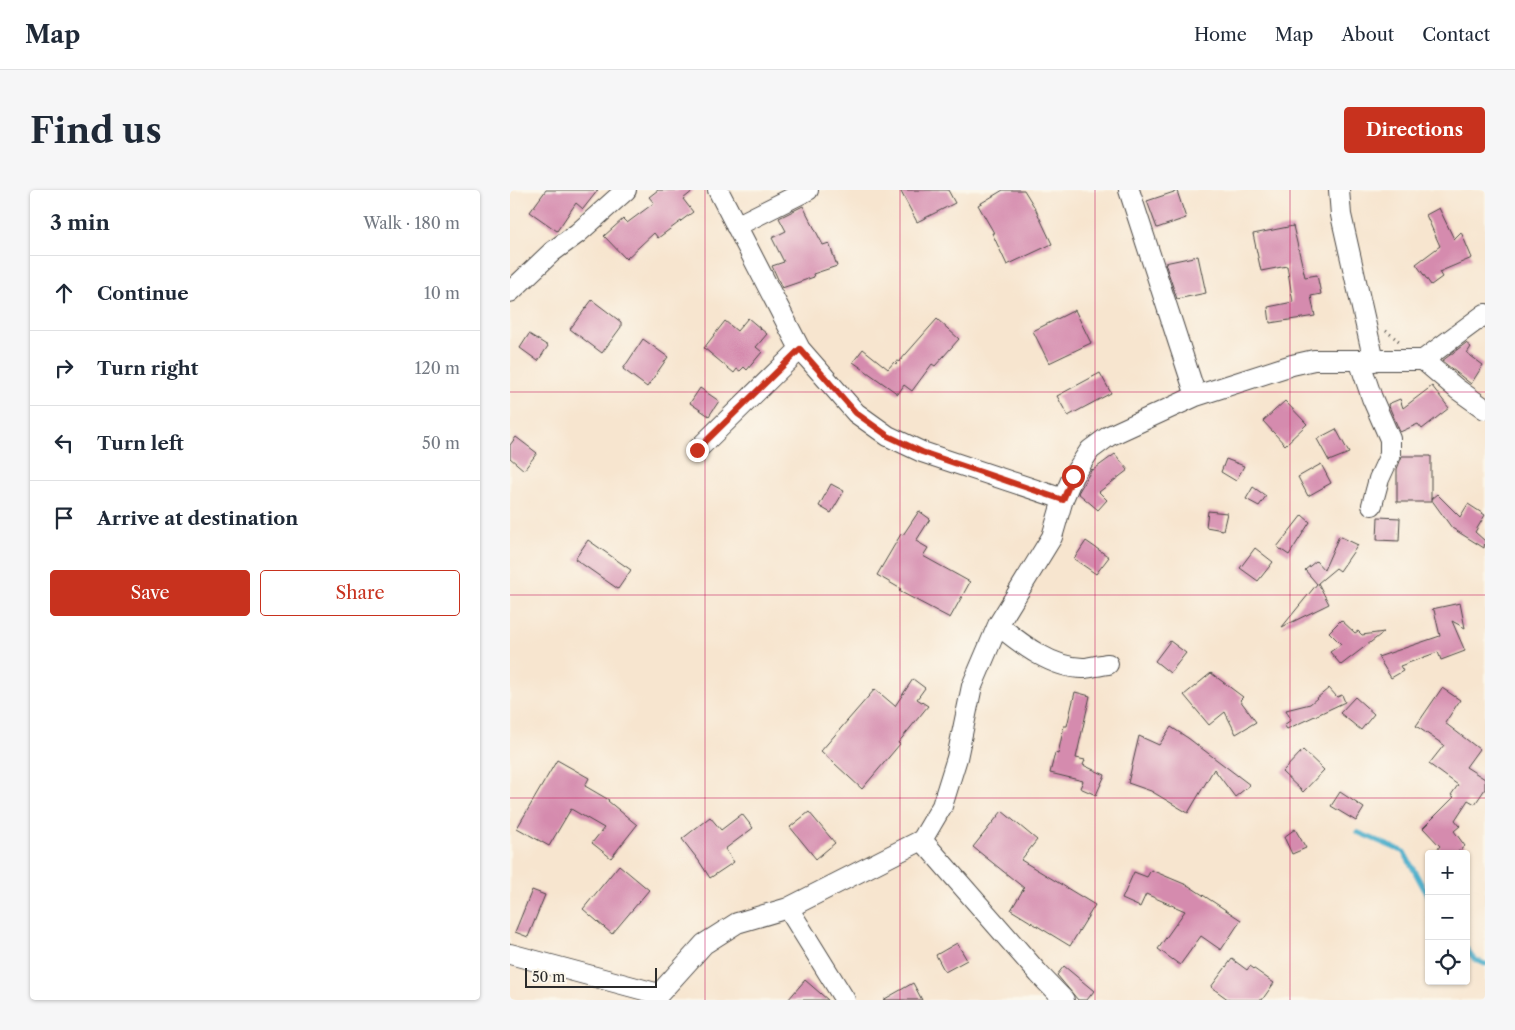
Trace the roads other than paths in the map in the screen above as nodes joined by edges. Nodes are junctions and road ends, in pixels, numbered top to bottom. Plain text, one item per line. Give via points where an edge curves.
1 (626, 190) edge
2 (718, 190) edge
3 (808, 190) edge
4 (1129, 190) edge
5 (1339, 190) edge
6 (736, 226) junction
7 (510, 292) edge
8 (1485, 314) edge
9 (800, 349) junction
10 (1366, 360) junction
11 (1423, 360) junction
12 (1196, 396) junction
13 (1485, 409) edge
14 (697, 450) dead end
15 (1063, 500) junction
16 (1372, 505) dead end
17 (998, 625) junction
18 (1108, 664) dead end
19 (922, 840) junction
20 (788, 908) junction
21 (510, 954) edge
22 (657, 997) edge
23 (844, 1000) edge
24 (1064, 1000) edge

1 - 7 street
2 - 6 street
3 - 6 street
4 - 12 street
5 - 10 street
6 - 9 street
8 - 11 street
9 - 14 street
9 - 15 street via 856,413 888,436 922,452
10 - 11 street
10 - 12 street via 1314,360
10 - 16 street via 1372,398 1390,439 1390,455
11 - 13 street
12 - 15 street via 1109,436 1090,450 1073,476
15 - 17 street via 1052,537
17 - 18 street via 1036,653 1062,664 1084,668
17 - 19 street via 972,686 957,758 942,806
19 - 20 street
19 - 24 street
20 - 22 street via 737,923 704,944
20 - 23 street
21 - 22 street

